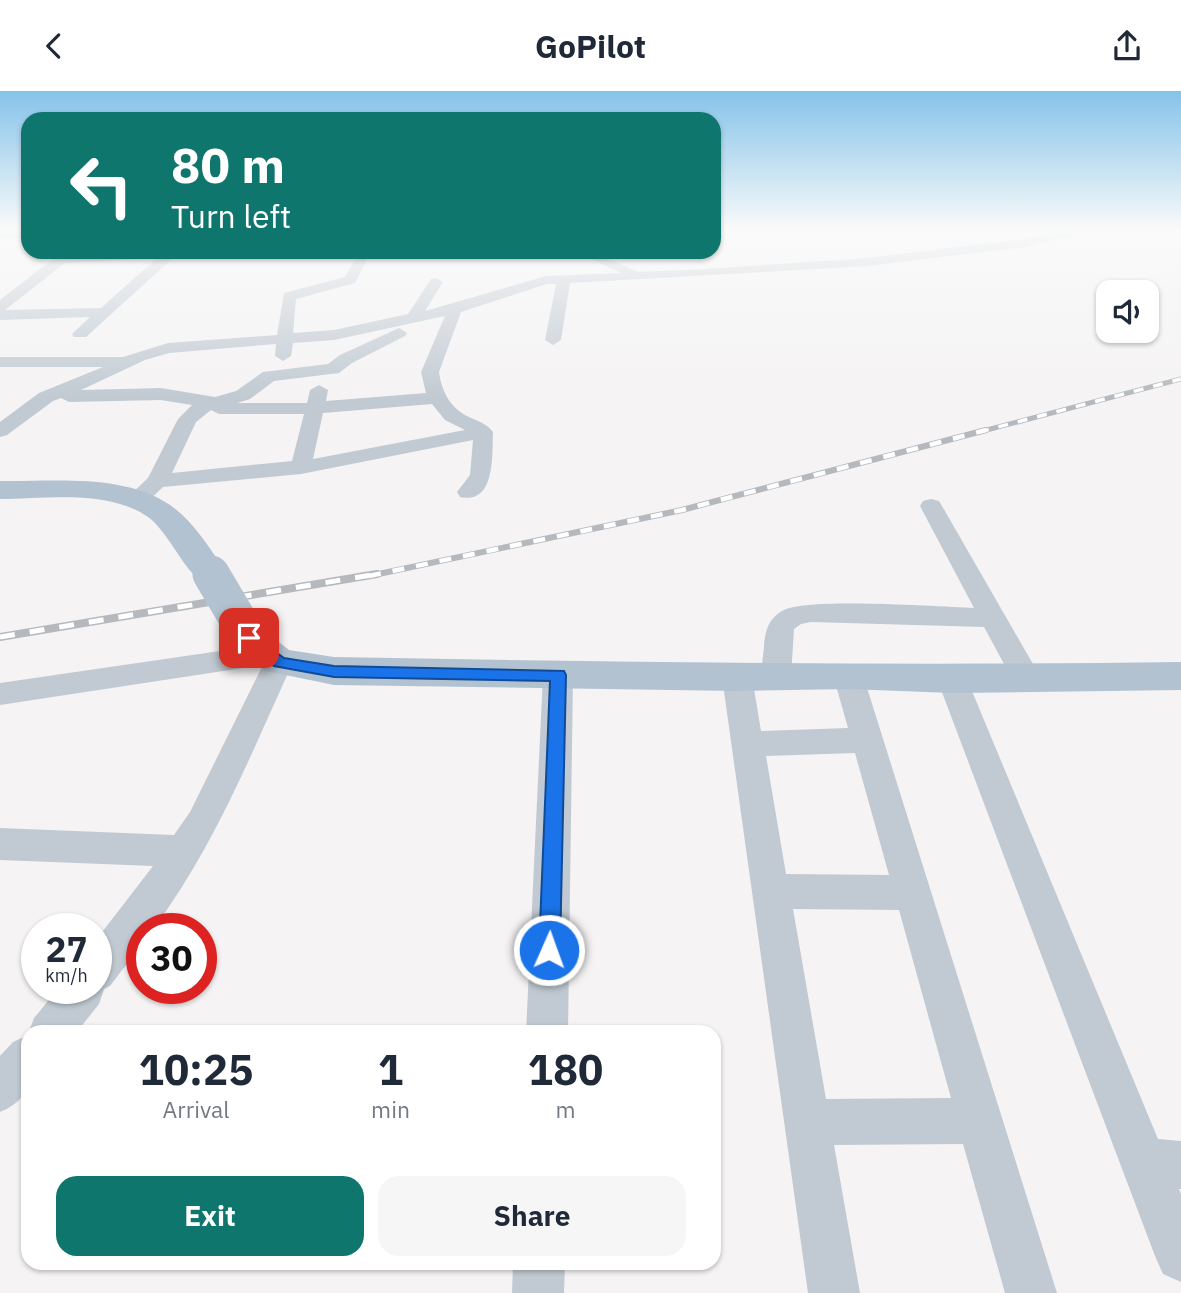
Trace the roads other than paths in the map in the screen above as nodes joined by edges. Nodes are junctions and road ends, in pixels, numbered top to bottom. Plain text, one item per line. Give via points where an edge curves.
1 (26, 286) edge
2 (134, 286) edge
3 (329, 286) edge
4 (433, 286) edge
5 (522, 286) edge
6 (563, 286) edge
7 (0, 307) edge
8 (449, 311) junction
9 (105, 312) junction
10 (0, 315) edge
11 (412, 320) junction
12 (79, 334) dead end
13 (287, 339) junction
14 (553, 340) dead end
15 (0, 362) edge
16 (125, 362) junction
17 (323, 372) junction
18 (280, 374) junction
19 (439, 398) junction
20 (41, 400) junction
21 (8, 402) dead end
22 (208, 405) junction
23 (314, 409) junction
24 (0, 431) edge
25 (483, 432) junction
26 (301, 468) junction
27 (0, 490) edge
28 (147, 490) junction
29 (468, 492) dead end
30 (931, 506) dead end
31 (993, 618) junction
32 (266, 652) junction
33 (558, 675) junction
34 (848, 675) junction
35 (1181, 676) edge
36 (757, 677) junction
37 (1026, 678) junction
38 (952, 679) junction
39 (0, 694) edge
40 (866, 740) junction
41 (748, 744) junction
42 (0, 844) edge
43 (185, 852) junction
44 (772, 891) junction
45 (912, 893) junction
46 (112, 950) edge
47 (72, 1004) edge
48 (55, 1025) edge
49 (547, 1025) edge
50 (21, 1065) edge
51 (0, 1090) edge
52 (807, 1122) junction
53 (980, 1122) junction
54 (1162, 1163) edge
55 (1181, 1256) edge
56 (539, 1270) edge
57 (538, 1293) edge
58 (834, 1293) edge
59 (1031, 1293) edge

1 - 7 street
2 - 9 street
3 - 13 street via 289,296
4 - 11 street
5 - 8 street
6 - 14 street
8 - 11 street
8 - 17 street
8 - 19 street via 430,372
9 - 10 street
9 - 12 street
11 - 13 street
13 - 16 street via 195,344 153,351
13 - 18 street
15 - 16 street
16 - 20 street
17 - 18 street
17 - 23 street
18 - 22 street via 261,379 243,395
19 - 23 street
19 - 25 street via 450,414
20 - 21 street
20 - 22 street via 161,394
20 - 24 street
22 - 23 street via 247,410
22 - 28 street via 188,419
23 - 26 street
25 - 26 street
25 - 29 street via 481,476
26 - 28 street
27 - 28 main road via 111,494
28 - 32 main road, bridge
30 - 31 street
31 - 36 street via 793,616 781,625
31 - 37 street
32 - 33 main road via 334,671
32 - 39 street
32 - 43 street via 202,823
33 - 36 main road
33 - 49 street
34 - 36 main road
34 - 38 main road
34 - 40 street
35 - 37 main road
36 - 41 street
37 - 38 main road
38 - 54 street
40 - 41 street
40 - 45 street
41 - 44 street
42 - 43 street
43 - 46 street
44 - 45 street
44 - 52 street
45 - 53 street
47 - 48 street
50 - 51 street
52 - 53 street
52 - 58 street
53 - 59 street
54 - 55 street
56 - 57 street

